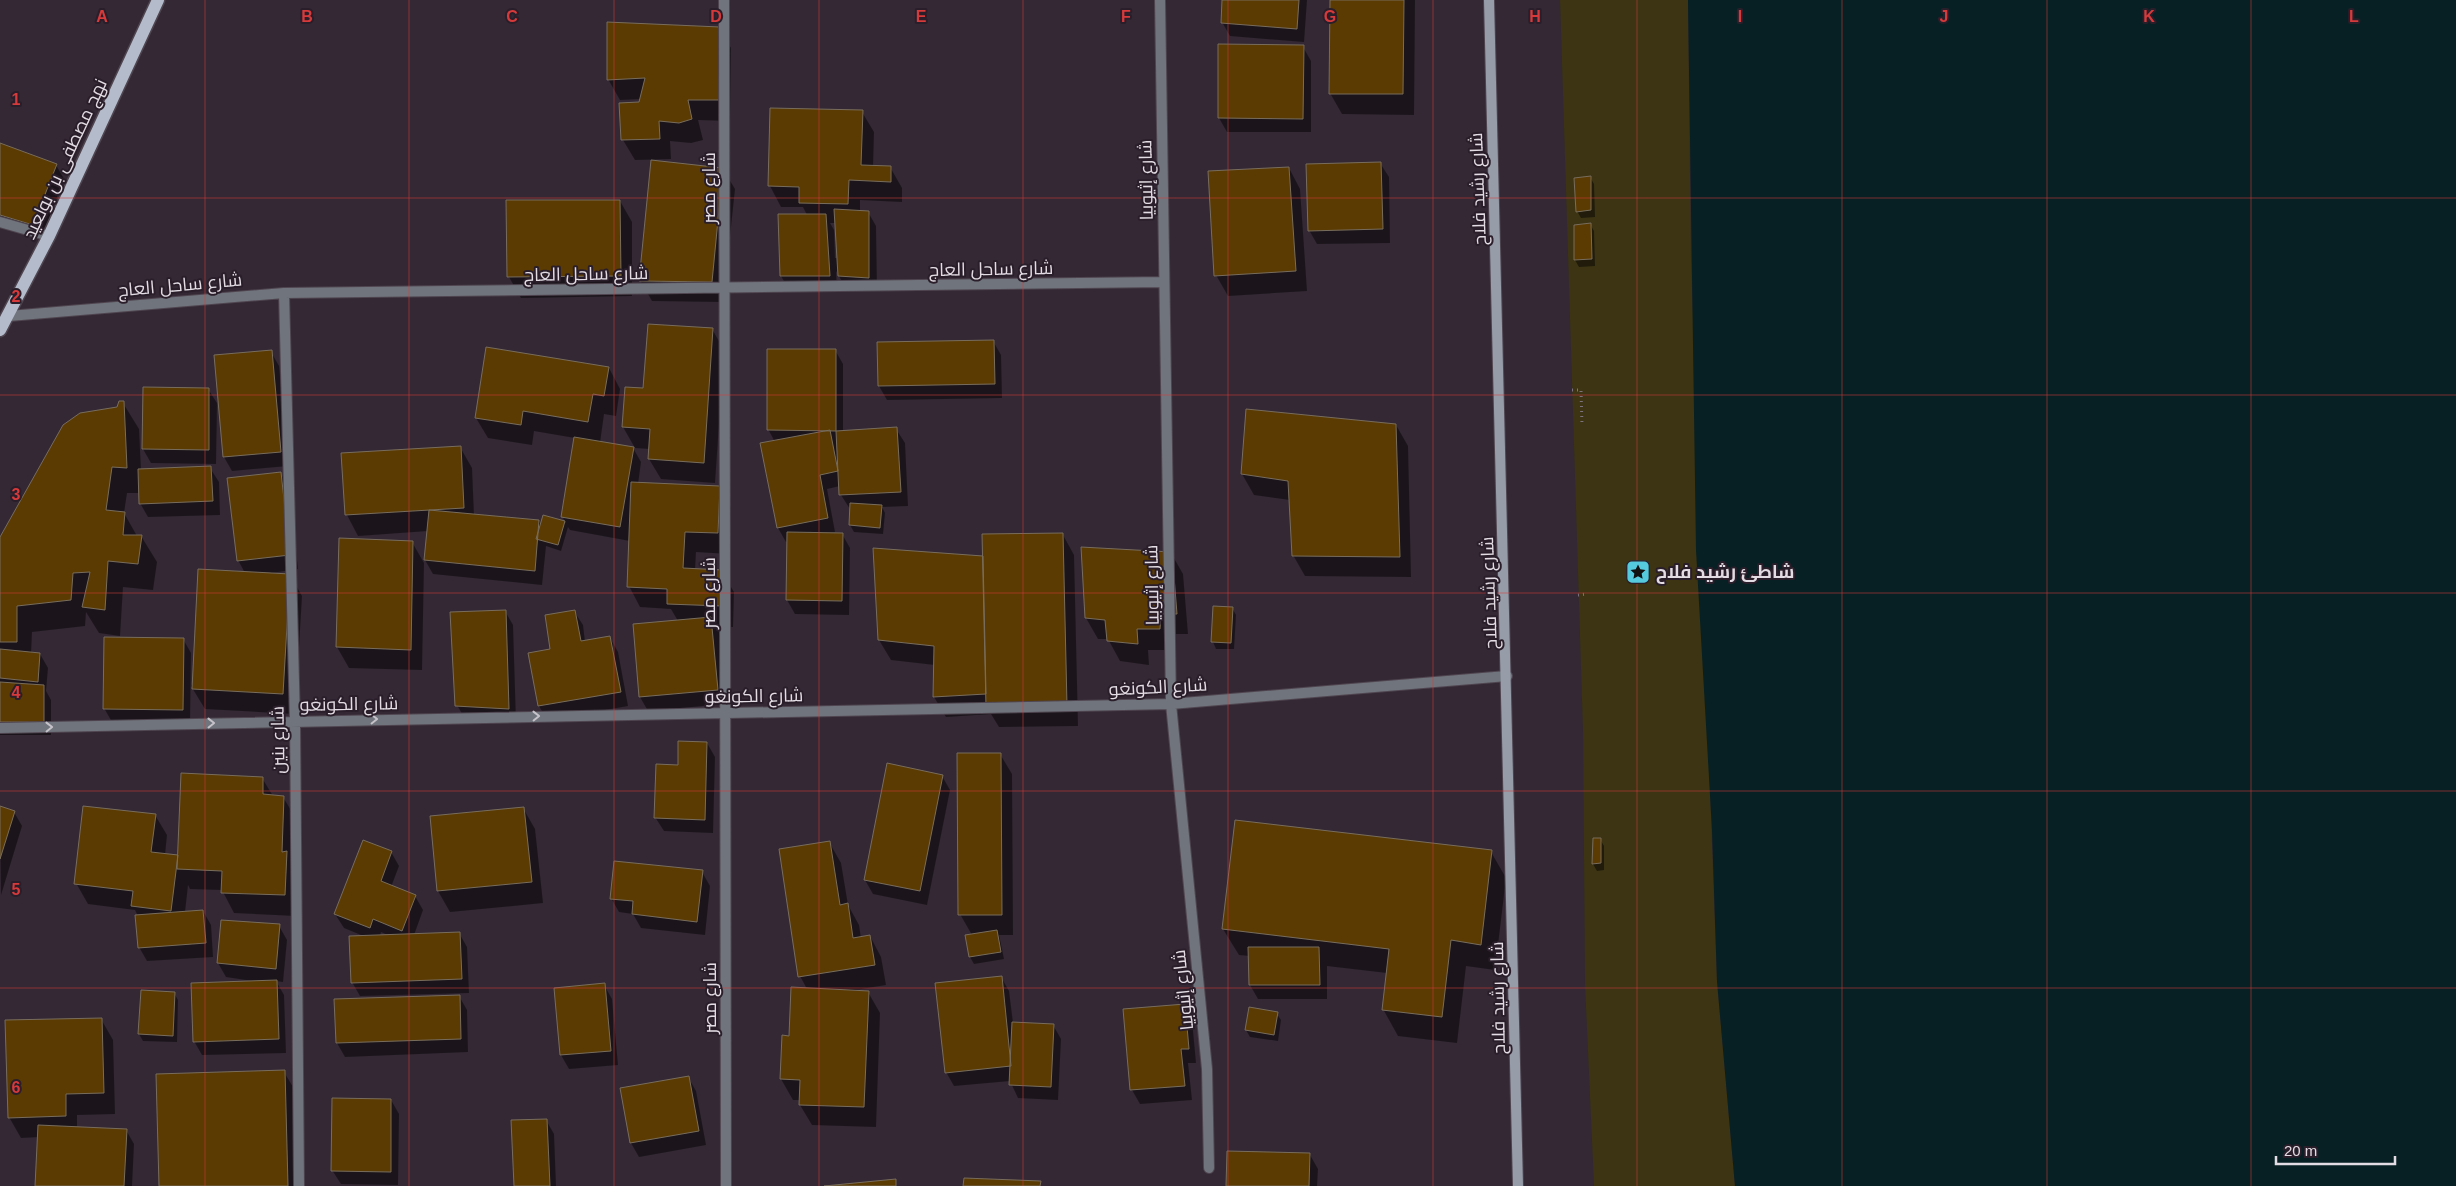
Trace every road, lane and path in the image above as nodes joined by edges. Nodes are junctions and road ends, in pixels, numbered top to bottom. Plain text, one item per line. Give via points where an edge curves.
1 (158, 0) edge
2 (724, 0) edge
3 (1160, 0) edge
4 (1489, 0) edge
5 (0, 222) edge
6 (49, 236) junction
7 (1164, 282) junction
8 (726, 289) junction
9 (284, 293) junction
10 (9, 316) junction
11 (0, 330) edge
12 (1572, 390) dead end
13 (1582, 425) dead end
14 (1587, 594) dead end
15 (1578, 595) dead end
16 (1507, 676) junction
17 (1171, 704) junction
18 (726, 713) junction
19 (295, 721) junction
20 (0, 728) edge
21 (1209, 1168) dead end
22 (299, 1186) edge
23 (726, 1186) edge
24 (1518, 1186) edge

1 - 6 main road, نهج مصطفى بن بولعيد
2 - 8 street, شارع مصر
3 - 7 street, شارع إثيوبيا
4 - 16 street, شارع رشيد فلاح
5 - 6 street
6 - 10 main road, نهج مصطفى بن بولعيد
7 - 8 street, شارع ساحل العاج
7 - 17 street, شارع إثيوبيا
8 - 9 street, شارع ساحل العاج
8 - 18 street, شارع مصر
9 - 10 street, شارع ساحل العاج
9 - 19 street, شارع بنين
10 - 11 main road, نهج مصطفى بن بولعيد
12 - 13 path via 1581,390
14 - 15 path
16 - 17 street, شارع الكونغو
16 - 24 street, شارع رشيد فلاح
17 - 18 street, شارع الكونغو
17 - 21 street, شارع إثيوبيا via 1207,1068
19 -> 18 street, شارع الكونغو
18 - 23 street, شارع مصر
20 -> 19 street, شارع الكونغو
19 - 22 street, شارع بنين

